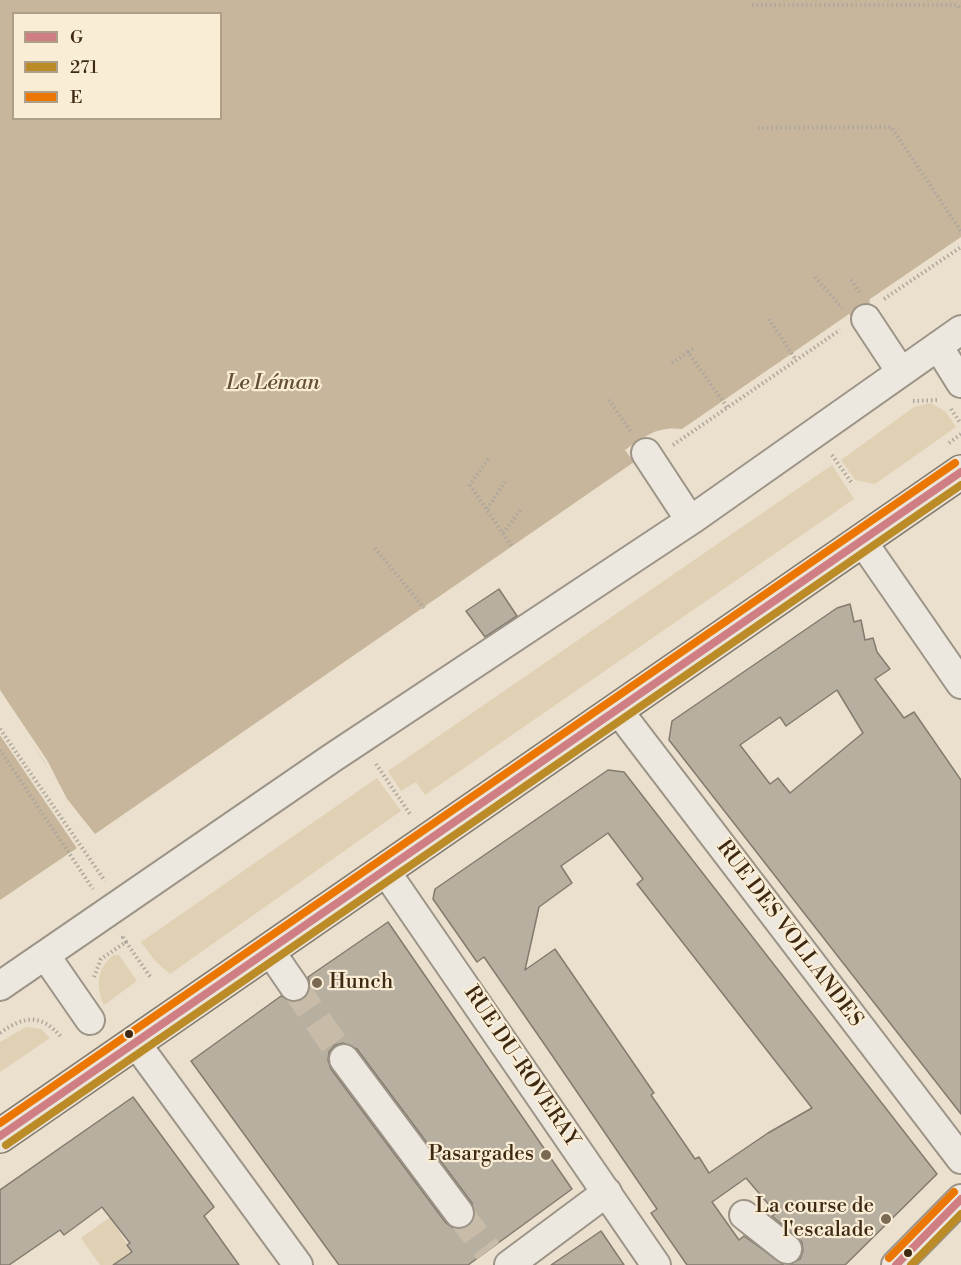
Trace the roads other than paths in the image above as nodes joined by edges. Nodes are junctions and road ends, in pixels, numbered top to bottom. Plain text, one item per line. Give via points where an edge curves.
1 (860, 316) road end
2 (961, 330) edge
3 (938, 346) junction
4 (901, 372) junction
5 (961, 383) edge
6 (648, 456) road end
7 (961, 472) edge
8 (690, 520) junction
9 (862, 541) junction
10 (961, 684) edge
11 (617, 709) junction
12 (384, 870) junction
13 (270, 951) junction
14 (45, 956) junction
15 (0, 986) edge
16 (294, 986) tunnel mouth
17 (90, 1020) dead end
18 (135, 1042) junction
19 (344, 1059) tunnel mouth
20 (0, 1136) edge
21 (961, 1159) edge
22 (607, 1192) junction
23 (961, 1199) edge
24 (459, 1213) tunnel mouth
25 (744, 1215) dead end
26 (787, 1249) dead end
27 (498, 1260) edge
28 (298, 1265) edge
29 (656, 1265) edge
30 (896, 1265) edge

1 - 4 street
2 - 3 street
3 - 4 street
3 - 5 street
4 - 8 street
6 - 8 street
7 - 9 main road
8 - 14 street via 332,758
9 - 10 street
9 - 11 main road
11 - 12 main road
11 - 21 street, RUE DES VOLLANDES
12 - 13 main road
12 - 22 street, RUE DU-ROVERAY
13 - 16 street
13 - 18 main road
14 - 15 street
14 - 17 street
18 - 20 main road
18 - 28 street
19 - 24 street
22 - 27 street
22 - 29 street, RUE DU-ROVERAY
23 - 30 street
25 - 26 street

